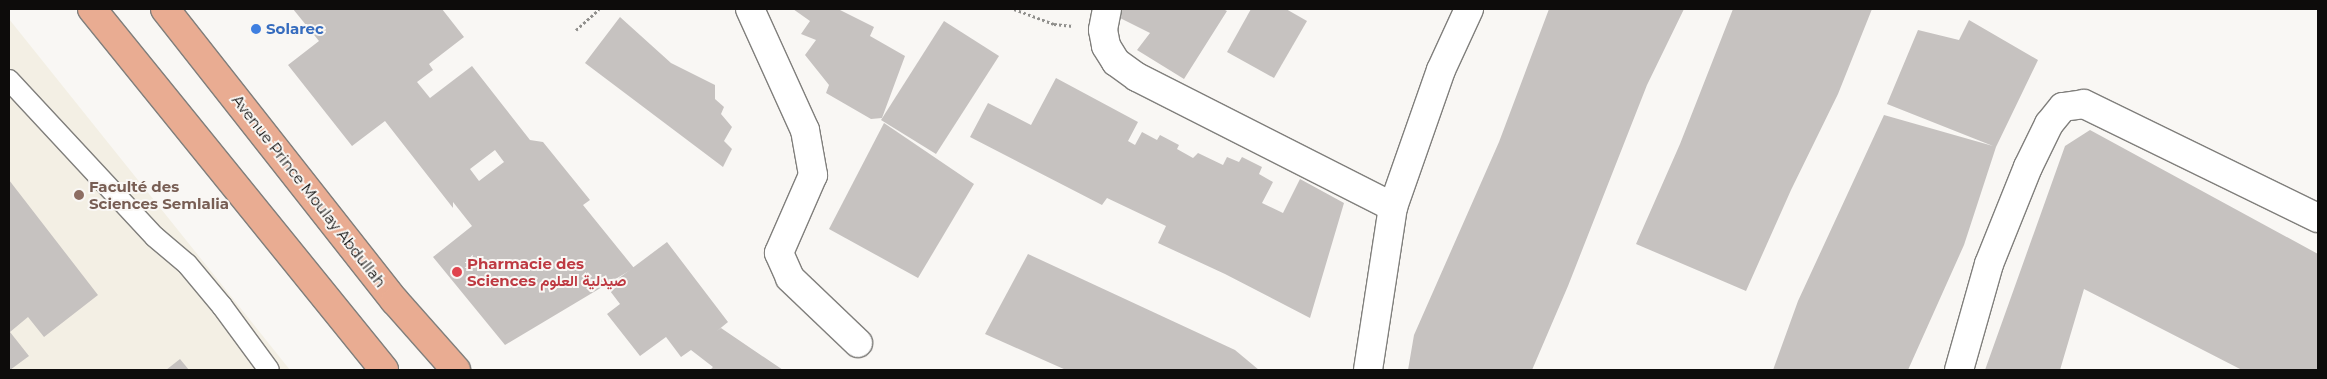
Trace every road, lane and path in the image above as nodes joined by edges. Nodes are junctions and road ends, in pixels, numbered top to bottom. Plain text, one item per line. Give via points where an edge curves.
1 (92, 9) edge
2 (164, 9) edge
3 (599, 9) edge
4 (750, 9) edge
5 (1014, 9) edge
6 (1469, 9) edge
7 (1105, 20) edge
8 (576, 30) dead end
9 (9, 80) edge
10 (1394, 207) junction
11 (2318, 218) edge
12 (858, 343) dead end
13 (269, 370) edge
14 (384, 370) edge
15 (456, 370) edge
16 (1368, 370) edge
17 (1959, 370) edge

1 - 14 main road
2 - 15 main road, Avenue Prince Moulay Abdullah via 395,301
3 - 8 path
4 - 12 street via 805,130 813,175 779,253 790,278
5 - 7 path via 1054,24
6 - 10 street via 1441,70
7 - 10 street via 1106,46 1116,62 1136,77
9 - 13 lane via 155,237 187,264
10 - 16 street
11 - 17 street via 2084,104 2063,107 2049,124 2032,158 1989,264

